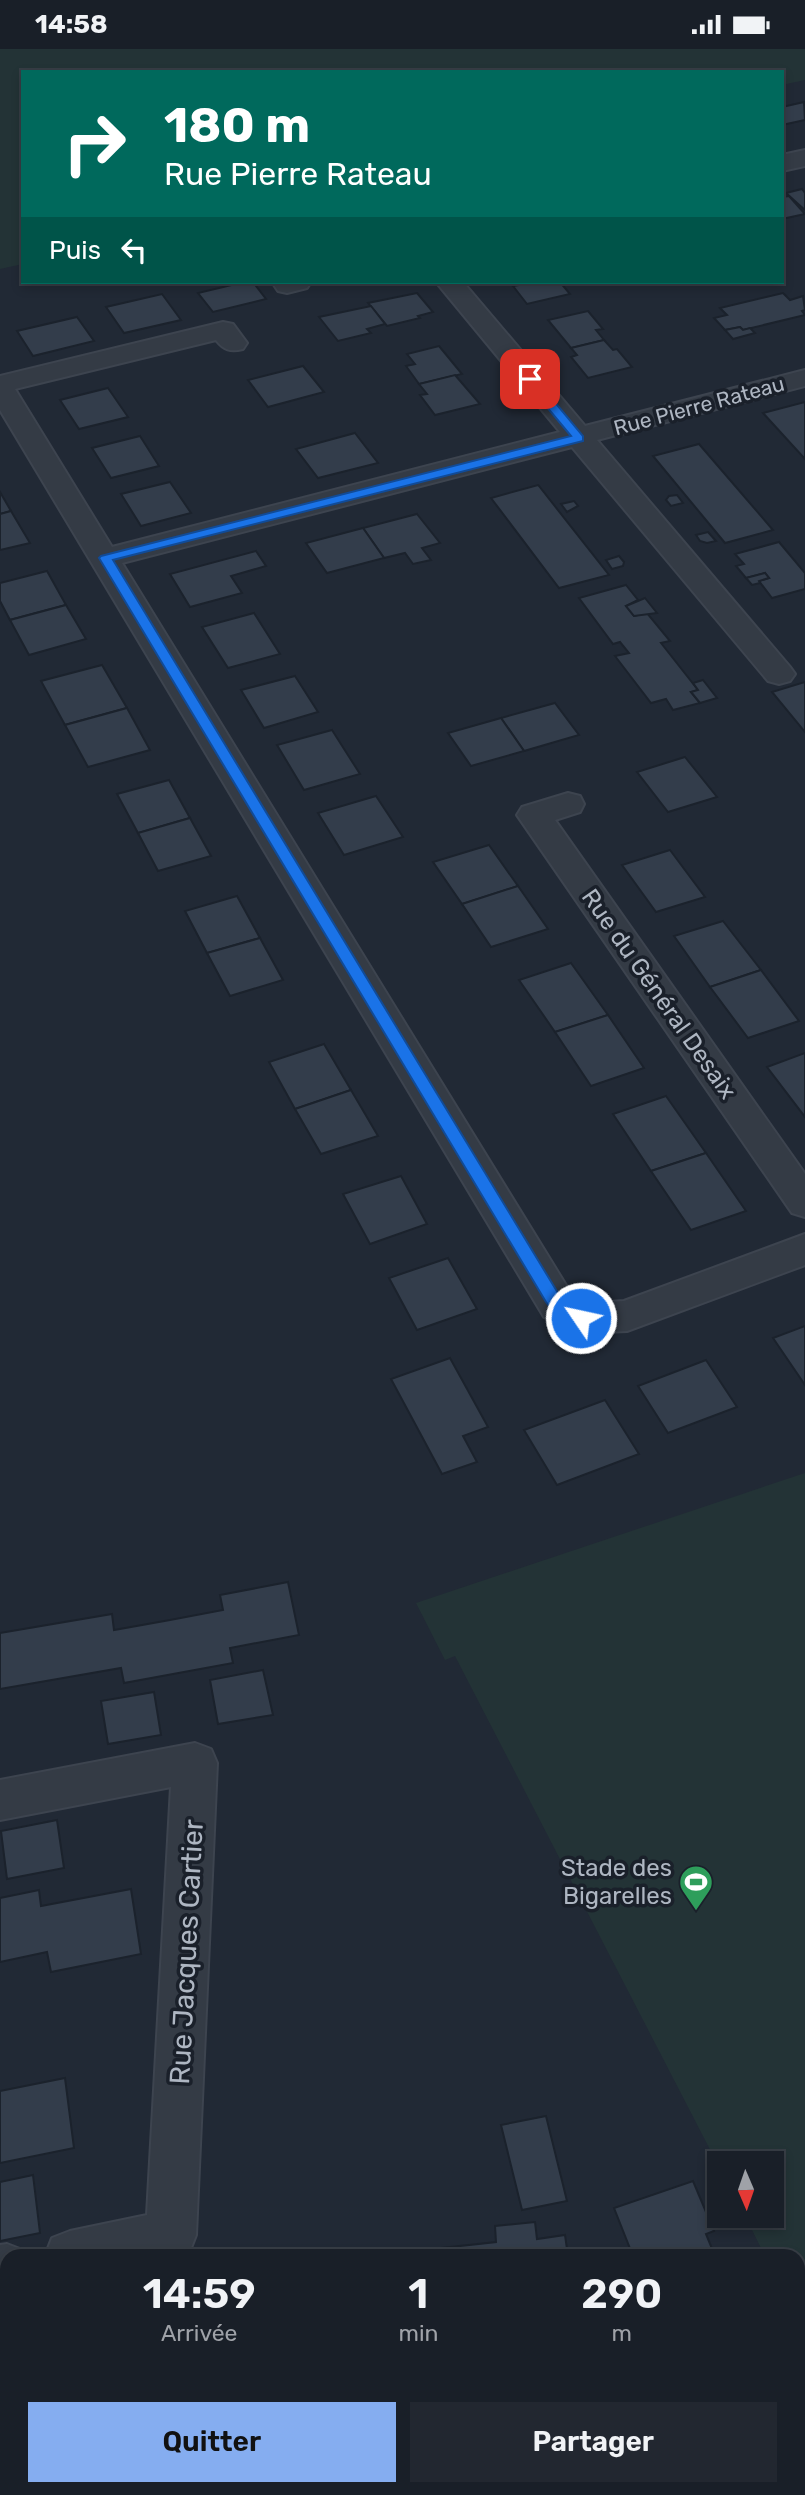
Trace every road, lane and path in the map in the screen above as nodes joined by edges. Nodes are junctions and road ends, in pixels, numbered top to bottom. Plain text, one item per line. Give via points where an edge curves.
1 (805, 158) edge
2 (784, 163) edge
3 (451, 284) edge
4 (233, 343) dead end
5 (805, 378) edge
6 (0, 386) edge
7 (578, 438) junction
8 (105, 558) junction
9 (779, 674) dead end
10 (569, 804) dead end
11 (805, 1203) edge
12 (805, 1248) edge
13 (0, 1800) edge
14 (103, 2249) edge

1 - 2 street
3 - 7 street
4 - 6 street via 223,330
5 - 7 street, Rue Pierre Rateau
6 - 8 street
7 - 8 street, Rue Pierre Rateau
7 - 9 street
8 - 12 street via 552,1298 570,1314 601,1320 627,1316
10 - 11 street, Rue du Général Desaix via 534,815
13 - 14 street, Rue Jacques Cartier via 195,1763 171,2235

